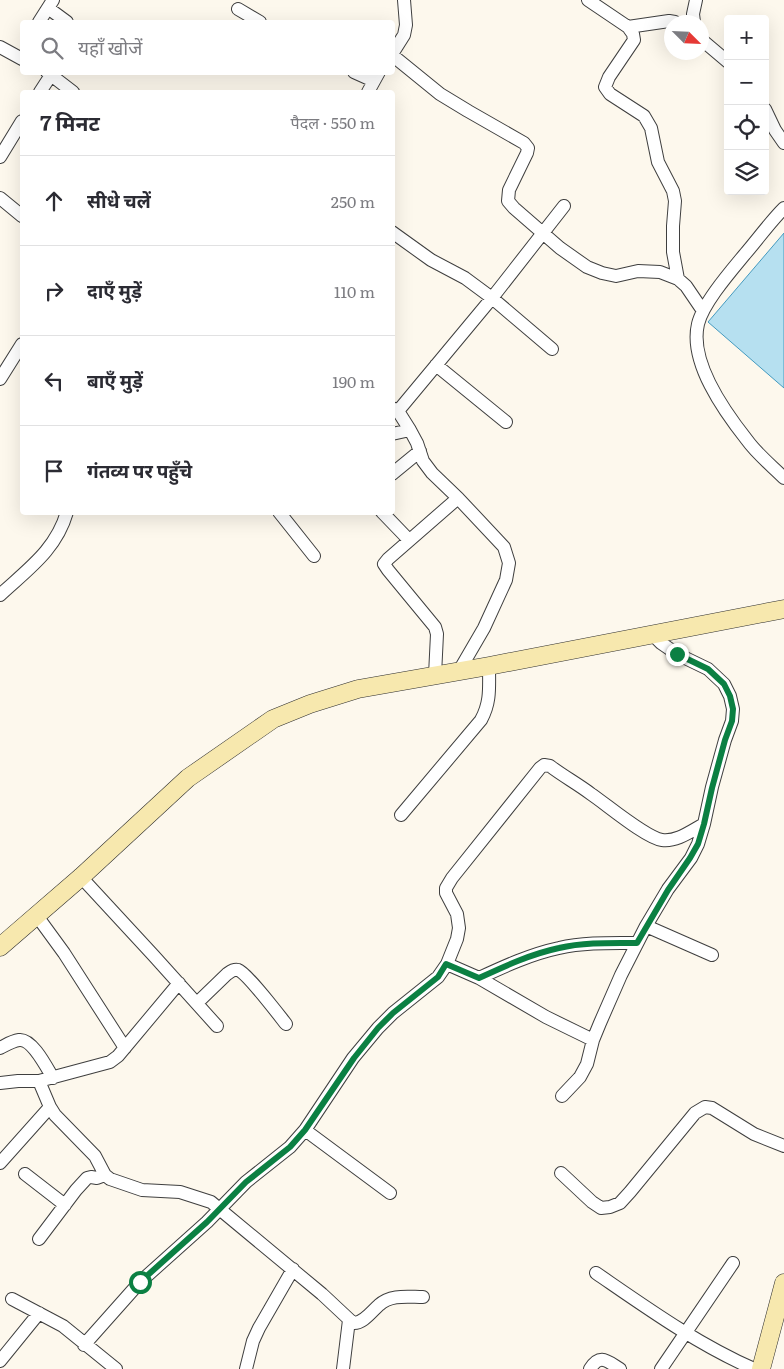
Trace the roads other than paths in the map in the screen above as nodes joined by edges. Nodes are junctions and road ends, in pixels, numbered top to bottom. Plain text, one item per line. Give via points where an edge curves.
1 (404, 0) edge
2 (588, 0) edge
3 (696, 0) edge
4 (50, 4) edge
5 (238, 10) dead end
6 (693, 15) edge
7 (40, 20) edge
8 (65, 20) edge
9 (256, 20) edge
10 (664, 22) edge
11 (628, 27) junction
12 (709, 46) edge
13 (0, 47) edge
14 (395, 49) edge
15 (20, 55) edge
16 (395, 56) edge
17 (726, 60) edge
18 (48, 75) edge
19 (50, 75) edge
20 (360, 75) edge
21 (374, 82) edge
22 (41, 90) edge
23 (70, 90) edge
24 (769, 117) edge
25 (20, 124) edge
26 (784, 143) edge
27 (0, 157) edge
28 (0, 198) edge
29 (564, 206) dead end
30 (784, 208) edge
31 (20, 214) edge
32 (543, 233) junction
33 (395, 234) edge
34 (678, 279) junction
35 (492, 298) junction
36 (703, 311) junction
37 (20, 347) edge
38 (552, 349) dead end
39 (436, 365) junction
40 (0, 378) edge
41 (395, 410) edge
42 (506, 422) dead end
43 (410, 430) junction
44 (395, 433) edge
45 (420, 451) junction
46 (395, 472) edge
47 (784, 478) edge
48 (458, 498) junction
49 (66, 515) edge
50 (284, 515) edge
51 (385, 515) edge
52 (409, 540) junction
53 (314, 556) dead end
54 (0, 595) edge
55 (784, 609) edge
56 (653, 635) junction
57 (489, 666) junction
58 (459, 671) junction
59 (435, 675) junction
60 (401, 815) dead end
61 (704, 824) junction
62 (81, 877) junction
63 (37, 916) junction
64 (646, 926) junction
65 (637, 943) junction
66 (0, 947) edge
67 (712, 955) dead end
68 (446, 964) junction
69 (479, 978) junction
70 (179, 983) junction
71 (197, 1003) junction
72 (286, 1024) dead end
73 (217, 1026) dead end
74 (593, 1040) junction
75 (0, 1048) edge
76 (125, 1048) junction
77 (53, 1078) junction
78 (39, 1081) junction
79 (0, 1083) edge
80 (562, 1096) dead end
81 (50, 1107) junction
82 (305, 1130) junction
83 (784, 1146) edge
84 (0, 1163) edge
85 (561, 1173) dead end
86 (25, 1174) dead end
87 (106, 1175) junction
88 (390, 1192) dead end
89 (65, 1205) junction
90 (220, 1208) junction
91 (39, 1239) dead end
92 (733, 1263) dead end
93 (293, 1269) junction
94 (596, 1273) dead end
95 (784, 1284) edge
96 (423, 1297) dead end
97 (12, 1299) dead end
98 (39, 1313) junction
99 (350, 1320) junction
100 (779, 1322) edge
101 (686, 1334) junction
102 (84, 1344) junction
103 (0, 1361) edge
104 (116, 1369) edge
105 (246, 1369) edge
106 (344, 1369) edge
107 (590, 1369) edge
108 (620, 1369) edge
109 (661, 1369) edge
110 (754, 1369) edge
111 (761, 1369) edge

1 - 14 street via 406,25
2 - 11 street
3 - 6 street
4 - 7 street
4 - 8 street
5 - 9 street
10 - 11 street
11 - 34 street via 634,40 605,87 610,94 644,116 651,128 658,162 675,201 674,252
12 - 17 street
13 - 15 street
16 - 32 street via 440,94 524,143 527,153 509,190 508,200
18 - 22 street
19 - 23 street
20 - 21 street
24 - 26 street
25 - 27 street
28 - 31 street
29 - 32 street
30 - 36 street via 722,282
32 - 34 street via 587,267 602,273 616,276 660,272
32 - 35 street
33 - 35 street
34 - 36 street
35 - 38 street
35 - 39 street
36 - 47 street via 697,342 702,365 714,391 748,441
37 - 40 street
39 - 41 street
39 - 42 street
41 - 43 street
43 - 44 street
43 - 45 street
45 - 46 street
45 - 48 street via 432,473
48 - 52 street
48 - 58 street via 504,547 509,563 506,580 484,628
49 - 54 street via 53,543
50 - 53 street
51 - 52 street
52 - 59 street via 384,564 435,627
55 - 56 street
56 - 57 street
56 - 61 street via 677,654 708,669 724,684 730,696 732,721
57 - 58 street
57 - 60 street via 486,712
58 - 59 street
59 - 62 street via 358,689 273,719 188,778
61 - 64 street via 698,844
61 - 68 street via 679,838 661,840 544,765 446,888 459,928
62 - 63 street
62 - 70 street
63 - 66 street
63 - 76 street
64 - 65 street
64 - 67 street
65 - 69 street via 561,947 523,958
65 - 74 street
68 - 69 street
68 - 82 street via 438,977 378,1028
69 - 74 street
70 - 71 street
70 - 76 street
71 - 72 street via 227,974 238,970
71 - 73 street
74 - 80 street via 580,1077
75 - 77 street via 26,1040
76 - 77 street via 110,1062
77 - 78 street
78 - 79 street
78 - 81 street
81 - 84 street
81 - 87 street via 95,1156
82 - 88 street
82 - 90 street
83 - 85 street via 754,1134 712,1108 705,1107 695,1113 630,1192 610,1207 601,1208 592,1202
86 - 89 street
87 - 89 street via 87,1178
87 - 90 street via 120,1184 142,1190 180,1192
89 - 91 street
90 - 93 street
90 - 102 street via 140,1282
92 - 101 street
93 - 99 street
93 - 105 street via 259,1328
94 - 101 street
95 - 100 street
96 - 99 street via 386,1300 360,1322
97 - 98 street
98 - 102 street
98 - 103 street
99 - 106 street
100 - 111 street
101 - 109 street
101 - 110 street
102 - 104 street
107 - 108 street via 595,1361 601,1359

